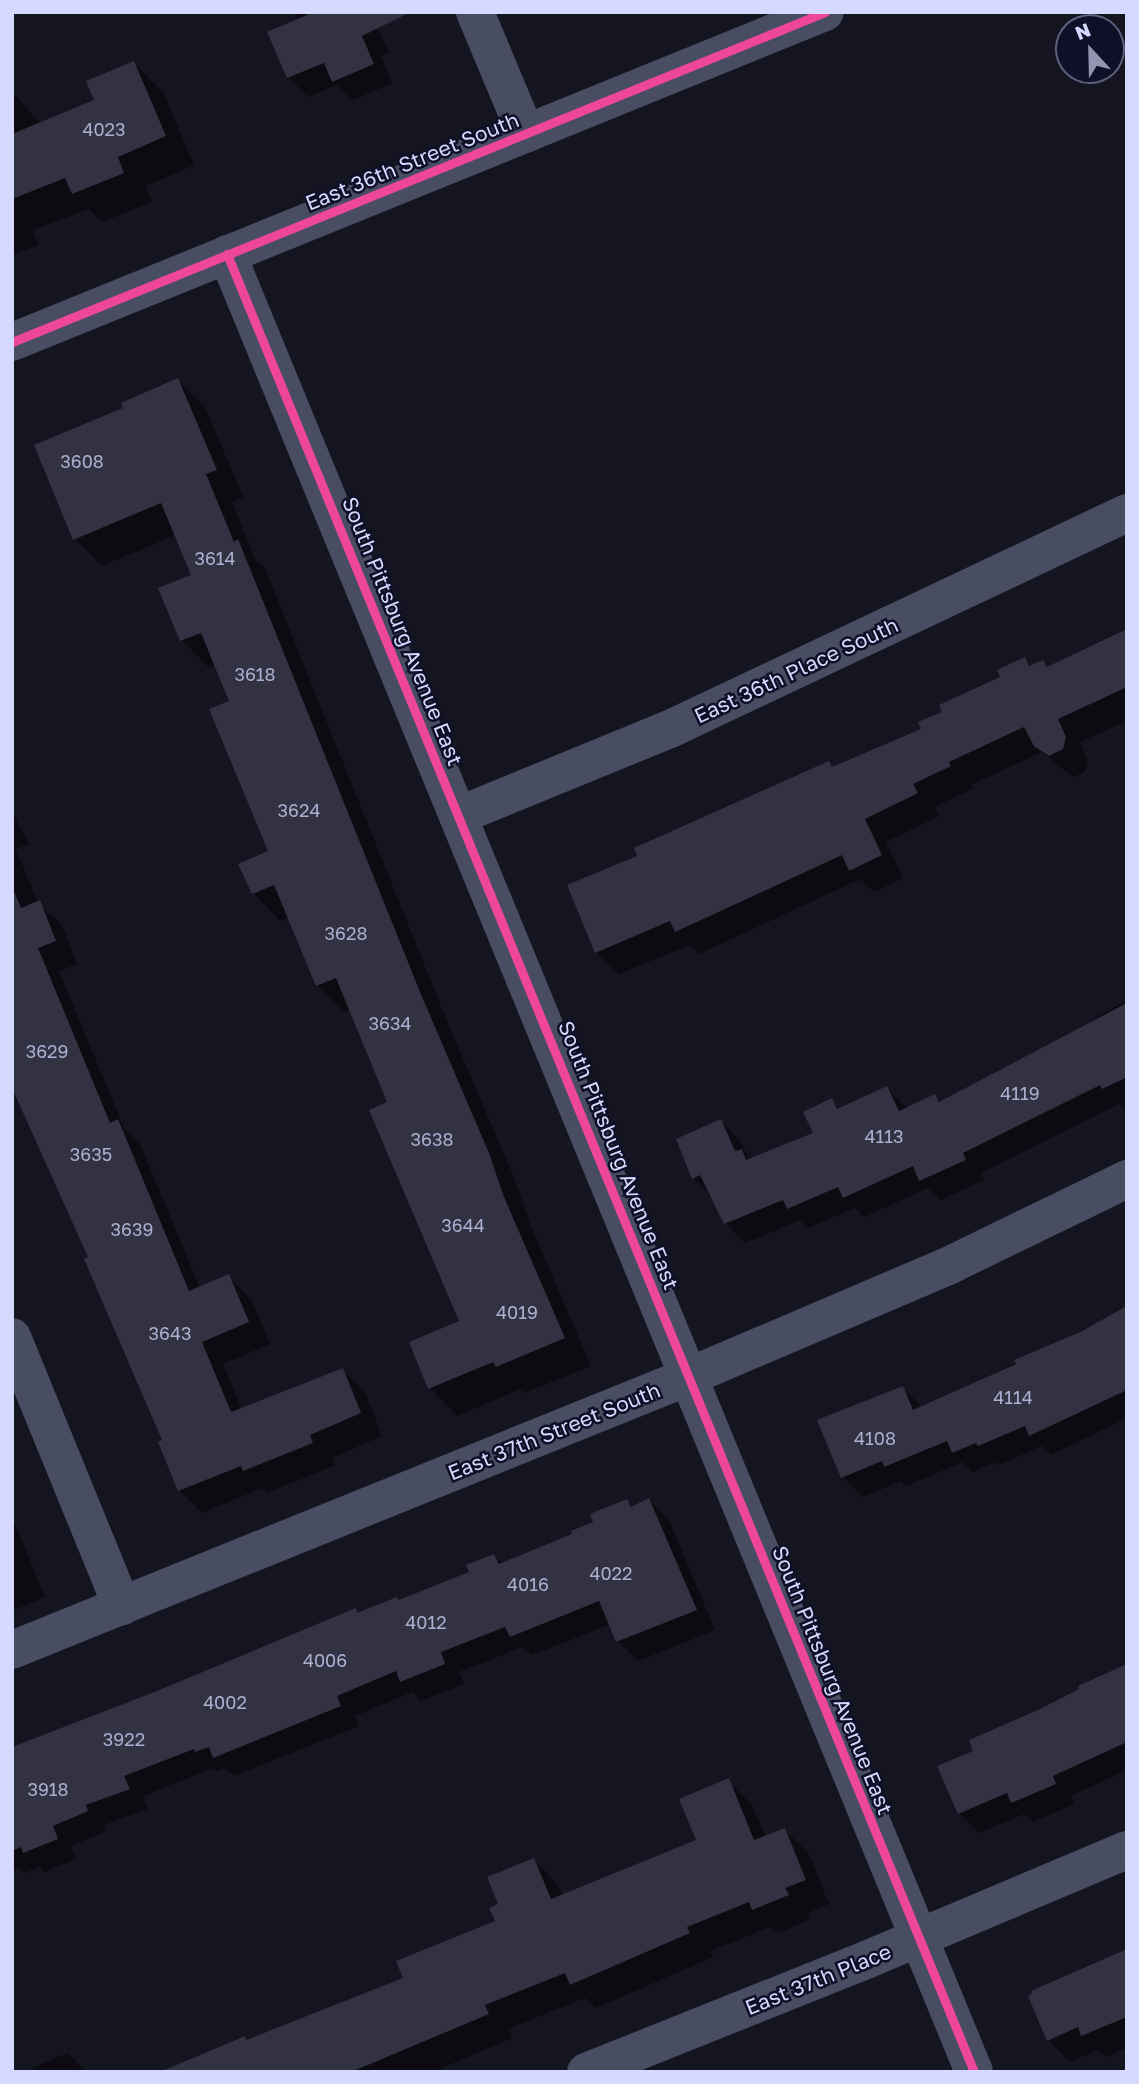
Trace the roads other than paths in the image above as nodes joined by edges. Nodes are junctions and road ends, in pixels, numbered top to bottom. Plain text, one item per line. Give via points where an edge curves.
1 (475, 12) edge
2 (825, 12) edge
3 (526, 134) junction
4 (227, 254) junction
5 (12, 342) edge
6 (1127, 513) edge
7 (460, 815) junction
8 (1127, 1179) edge
9 (12, 1337) edge
10 (690, 1376) junction
11 (122, 1606) junction
12 (12, 1650) edge
13 (1127, 1850) edge
14 (919, 1937) junction
15 (586, 2072) edge
16 (974, 2072) edge

1 - 3 street
2 - 3 street, East 36th Street South
3 - 4 street, East 36th Street South
4 - 5 street, East 36th Street South
4 - 7 street, South Pittsburg Avenue East
6 - 7 street, East 36th Place South via 670,729
7 - 10 street, South Pittsburg Avenue East
8 - 10 street, East 37th Street South via 952,1264
9 - 11 street
10 - 11 street, East 37th Street South
10 - 14 street, South Pittsburg Avenue East
11 - 12 street, East 37th Street South
13 - 14 street, East 37th Place
14 - 15 street, East 37th Place
14 - 16 street, South Pittsburg Avenue East

